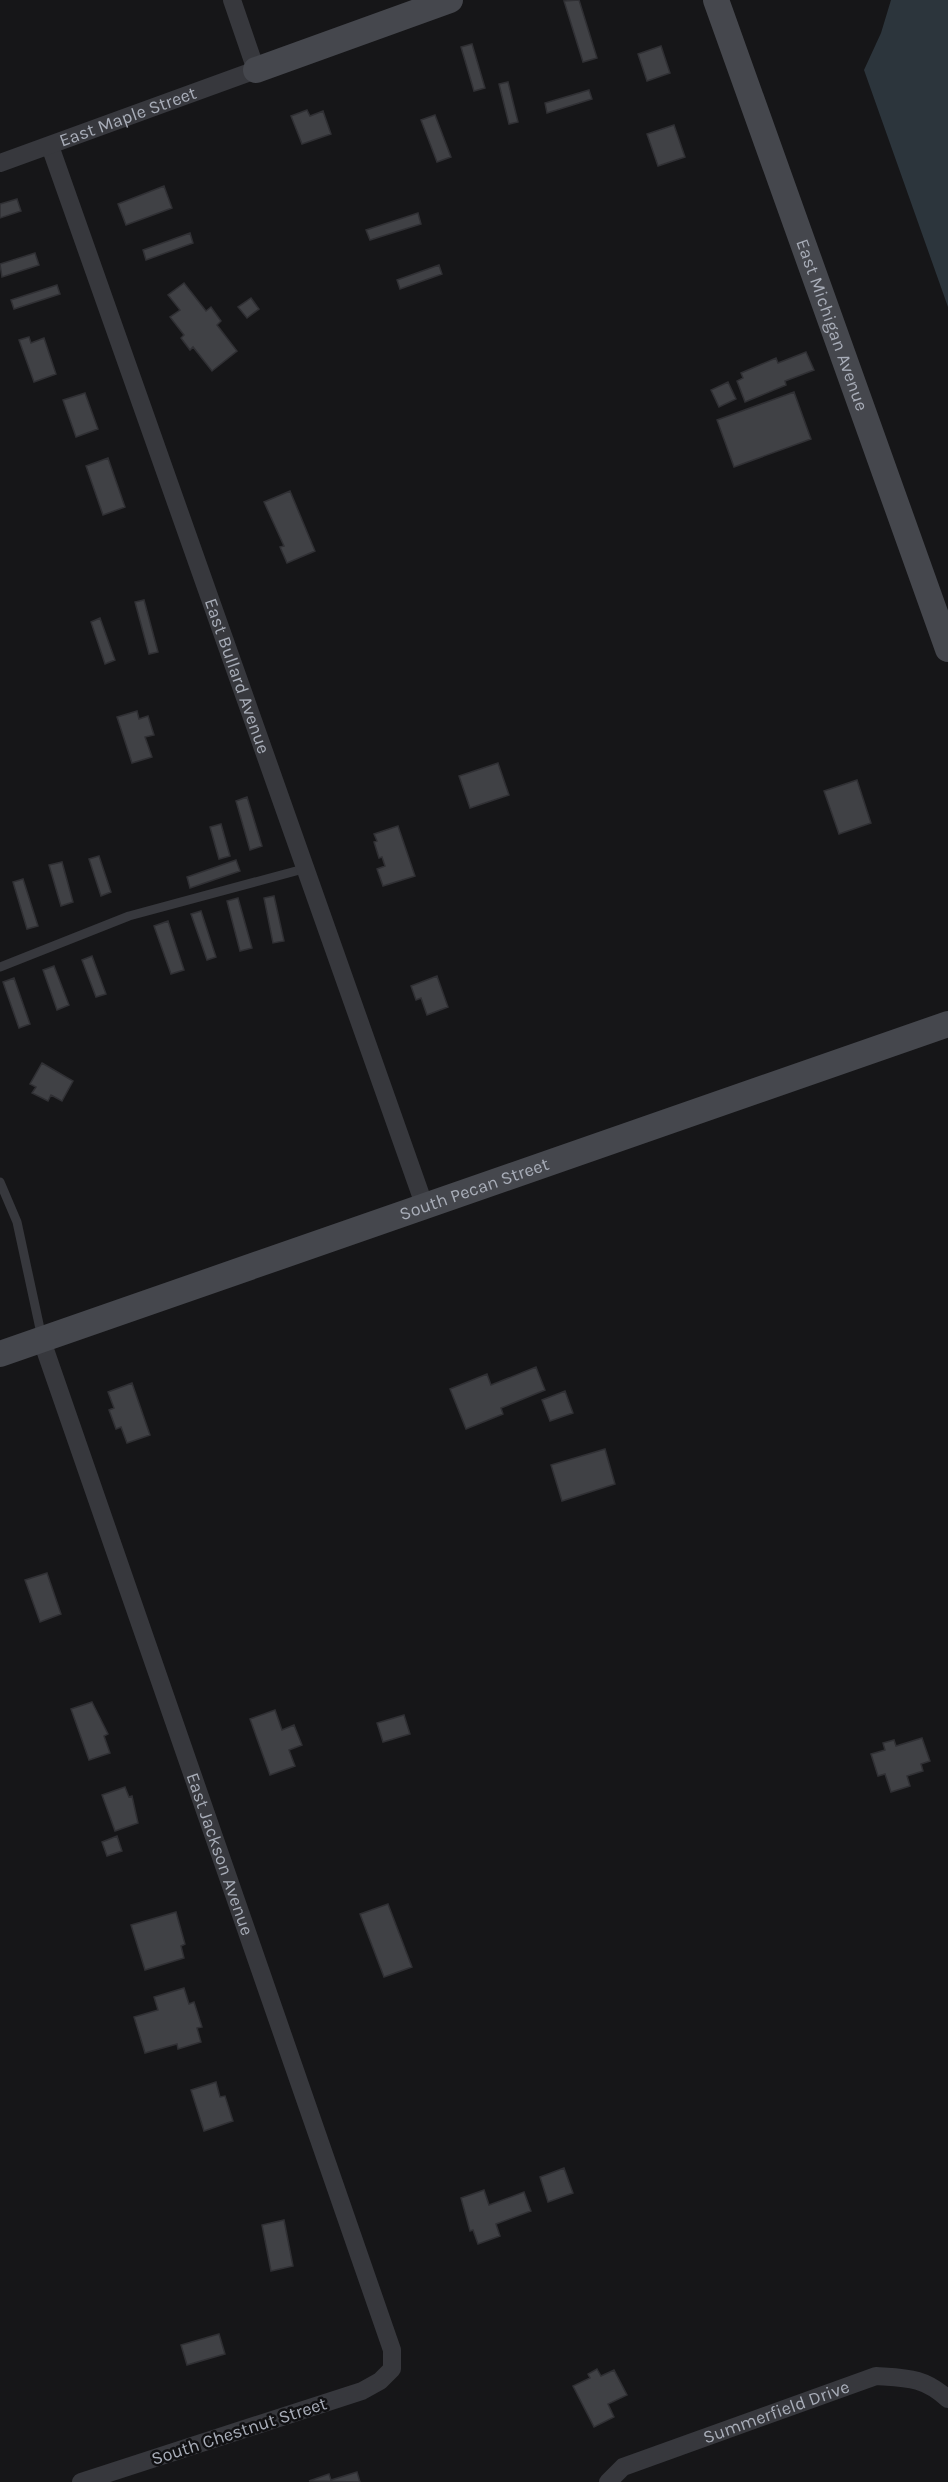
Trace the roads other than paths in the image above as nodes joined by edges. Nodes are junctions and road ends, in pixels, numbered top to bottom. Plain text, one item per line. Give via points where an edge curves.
1 (232, 0) edge
2 (450, 0) edge
3 (716, 0) edge
4 (256, 70) junction
5 (50, 146) junction
6 (0, 163) edge
7 (948, 649) edge
8 (307, 868) junction
9 (0, 967) edge
10 (948, 1024) edge
11 (0, 1182) edge
12 (425, 1207) junction
13 (42, 1341) junction
14 (0, 1354) edge
15 (392, 2369) joint
16 (948, 2398) edge
17 (89, 2481) edge
18 (608, 2482) edge

1 - 4 street
2 - 4 street
3 - 7 street, East Michigan Avenue
4 - 5 street, East Maple Street
5 - 6 street, East Maple Street
5 - 8 street, East Bullard Avenue
8 - 9 lane via 129,916
8 - 12 street, East Bullard Avenue
10 - 12 street, South Pecan Street
11 - 13 lane via 17,1222
12 - 13 street, South Pecan Street
13 - 14 street, South Pecan Street
13 - 15 street, East Jackson Avenue via 392,2350
15 - 17 street, South Chestnut Street via 362,2391
16 - 18 street, Summerfield Drive via 932,2384 876,2376 623,2466

